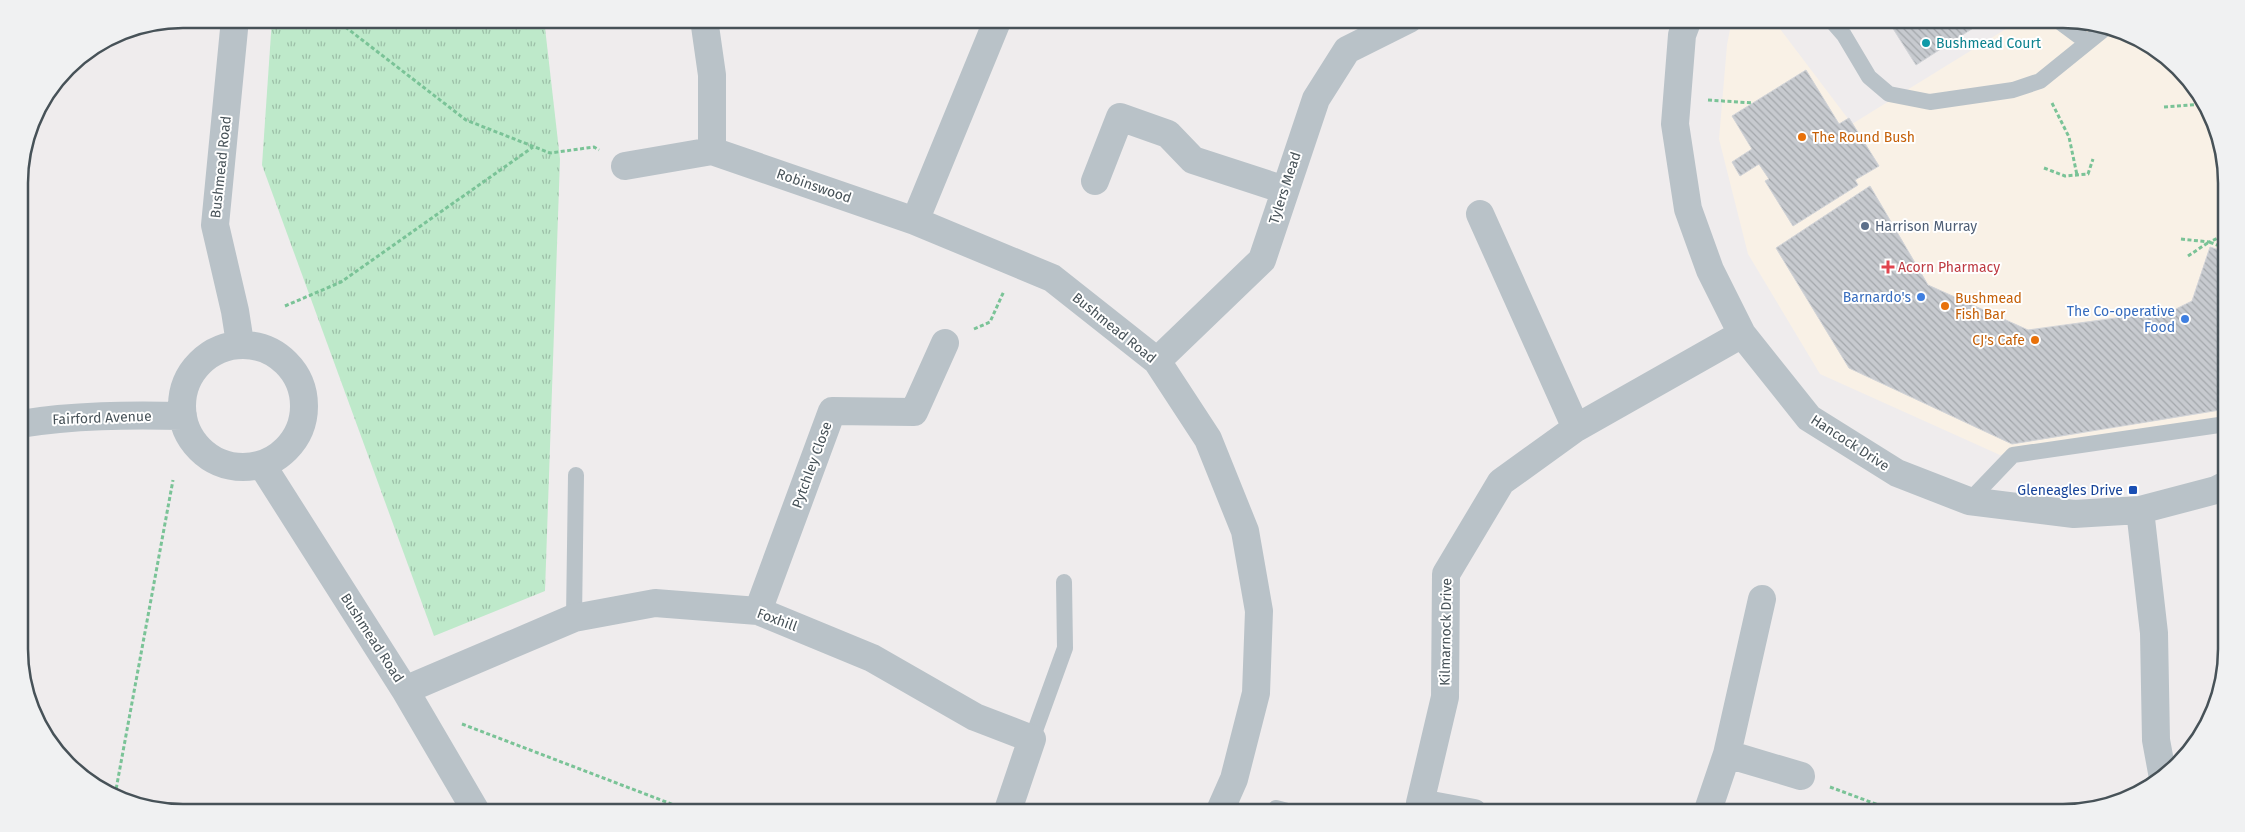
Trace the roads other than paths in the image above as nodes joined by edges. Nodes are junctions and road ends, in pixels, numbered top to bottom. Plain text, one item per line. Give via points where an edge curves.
1 (1392, 27) edge
2 (1685, 27) edge
3 (1837, 27) edge
4 (235, 28) edge
5 (705, 28) edge
6 (994, 28) edge
7 (2068, 28) edge
8 (2100, 32) edge
9 (2087, 42) junction
10 (712, 151) junction
11 (625, 166) road end
12 (1095, 181) dead end
13 (1284, 190) junction
14 (1480, 214) dead end
15 (915, 221) junction
16 (1742, 334) junction
17 (240, 343) junction
18 (945, 343) road end
19 (1157, 361) junction
20 (183, 416) junction
21 (28, 423) edge
22 (2218, 425) edge
23 (1576, 428) junction
24 (262, 465) junction
25 (576, 475) dead end
26 (2218, 489) edge
27 (1969, 501) junction
28 (2140, 510) junction
29 (1064, 582) dead end
30 (1762, 599) dead end
31 (758, 611) junction
32 (574, 618) junction
33 (405, 690) junction
34 (1032, 739) junction
35 (1727, 754) junction
36 (2161, 768) edge
37 (1801, 776) road end
38 (472, 804) edge
39 (1010, 804) edge
40 (1223, 804) edge
41 (1417, 804) edge
42 (1710, 804) edge

1 - 13 street, Tylers Mead via 1347,50 1316,99
2 - 16 street, Hancock Drive via 1675,124 1688,209 1710,270
3 - 9 lane via 1869,78 1889,94 1930,102 2013,90 2040,81
4 - 17 street, Bushmead Road via 215,225
5 - 10 street via 712,75
6 - 15 street
7 - 9 lane
8 - 9 lane
10 - 11 street, Robinswood
10 - 15 street, Robinswood
12 - 13 street via 1120,117 1168,134 1193,160
13 - 19 street, Tylers Mead via 1262,260
14 - 23 street
15 - 19 street, Bushmead Road via 1052,278
16 - 23 street, Kilmarnock Drive
16 - 27 street, Hancock Drive via 1810,418 1897,473
17 - 20 street via 218,350 190,375 183,395
17 - 24 street via 272,352 287,364 296,378 302,398 302,418 297,434 284,453
18 - 31 street, Pytchley Close via 914,412 832,411
19 - 40 street, Bushmead Road via 1208,438 1245,531 1258,612 1256,693 1234,779
20 - 21 street, Fairford Avenue via 53,418
20 - 24 street via 189,437 205,455 241,468
22 - 27 lane via 2013,455
23 - 41 street, Kilmarnock Drive via 1501,482 1446,574 1445,697
24 - 33 street, Bushmead Road
25 - 32 lane
26 - 28 street, Hancock Drive
27 - 28 street, Hancock Drive via 2074,514
28 - 36 street via 2154,633 2156,740
29 - 34 lane via 1065,648
30 - 35 street
31 - 32 street, Foxhill via 655,603
31 - 34 street, Foxhill via 872,658 974,716
32 - 33 street, Foxhill
33 - 38 street, Bushmead Road
34 - 39 street
35 - 37 street
35 - 42 street

